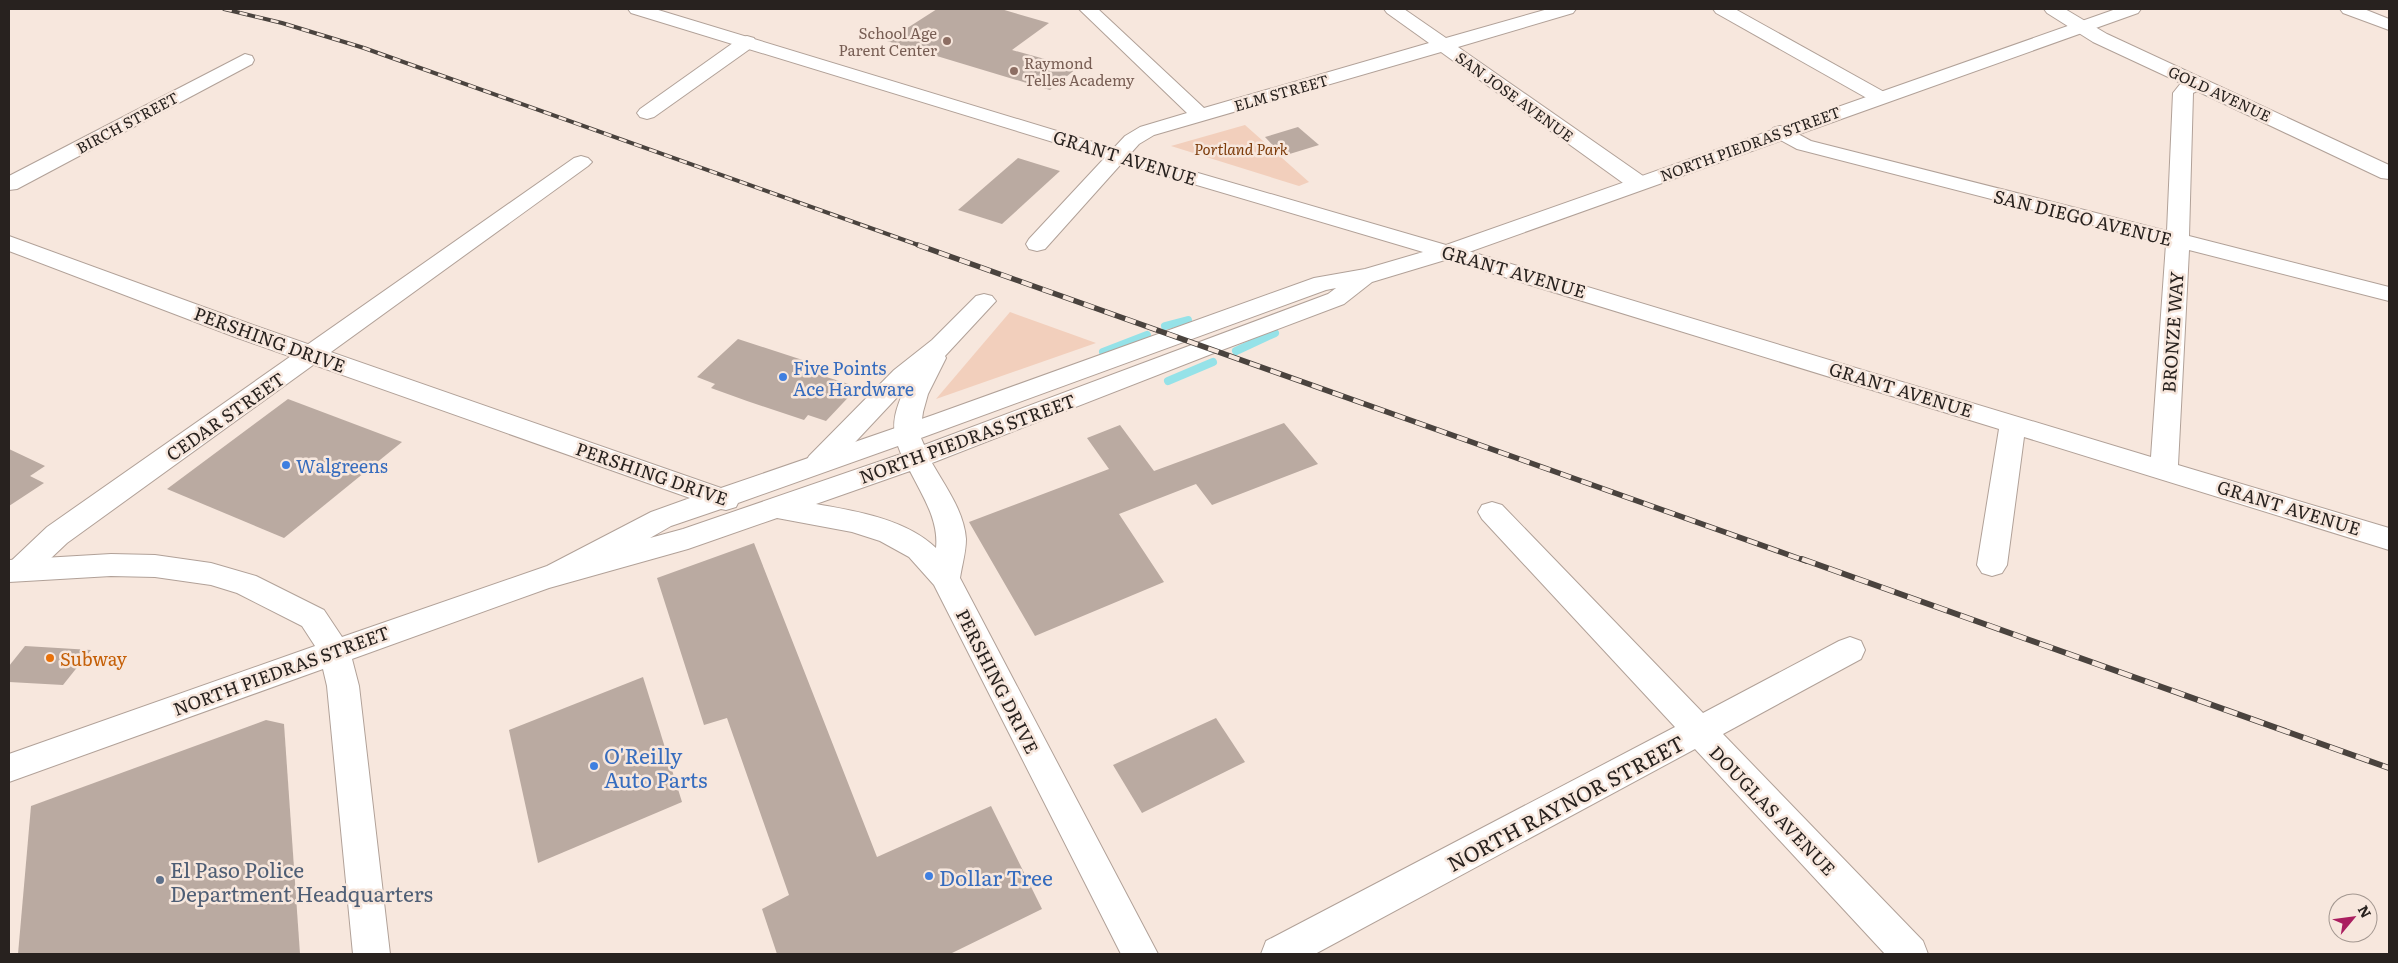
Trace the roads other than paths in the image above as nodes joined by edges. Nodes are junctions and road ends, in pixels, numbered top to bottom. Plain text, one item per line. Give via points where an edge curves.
1 (637, 9) edge
2 (1088, 9) edge
3 (1393, 9) edge
4 (1567, 9) edge
5 (1722, 9) edge
6 (2053, 9) edge
7 (2132, 9) edge
8 (2349, 9) edge
9 (2389, 25) edge
10 (2084, 26) junction
11 (747, 42) junction
12 (1443, 45) junction
13 (245, 60) dead end
14 (2196, 82) junction
15 (1880, 97) junction
16 (647, 112) dead end
17 (1200, 115) junction
18 (1780, 132) junction
19 (1119, 156) junction
20 (581, 162) dead end
21 (2389, 172) edge
22 (1638, 183) junction
23 (9, 184) edge
24 (2178, 241) junction
25 (9, 243) edge
26 (1037, 244) dead end
27 (1447, 252) junction
28 (1368, 276) junction
29 (2389, 294) edge
30 (984, 301) dead end
31 (941, 346) junction
32 (312, 355) junction
33 (2013, 423) junction
34 (906, 433) junction
35 (915, 459) junction
36 (819, 463) junction
37 (2164, 469) junction
38 (719, 499) junction
39 (776, 508) junction
40 (1492, 512) dead end
41 (2389, 539) edge
42 (1992, 565) dead end
43 (14, 570) edge
44 (555, 575) junction
45 (945, 578) junction
46 (1850, 650) dead end
47 (335, 652) junction
48 (1699, 732) junction
49 (9, 768) edge
50 (372, 954) edge
51 (1140, 954) edge
52 (1279, 954) edge
53 (1910, 954) edge

1 - 11 street, GRANT AVENUE
2 - 17 street
3 - 12 street, SAN JOSE AVENUE
4 - 12 street, ELM STREET
5 - 15 street
6 - 10 street, GOLD AVENUE
7 - 10 street, NORTH PIEDRAS STREET
8 - 9 street
10 - 14 street, GOLD AVENUE via 2100,38
10 - 15 street, NORTH PIEDRAS STREET
11 - 16 street
11 - 19 street, GRANT AVENUE
12 - 17 street, ELM STREET
12 - 22 street, SAN JOSE AVENUE
13 - 23 street, BIRCH STREET
14 - 21 street, GOLD AVENUE
14 - 24 street, BRONZE WAY via 2183,93
15 - 18 street, NORTH PIEDRAS STREET
17 - 19 street, ELM STREET via 1137,135
18 - 22 street, NORTH PIEDRAS STREET
18 - 24 street, SAN DIEGO AVENUE via 1804,145
19 - 26 street, ELM STREET
19 - 27 street, GRANT AVENUE
20 - 32 street, CEDAR STREET
22 - 27 street, NORTH PIEDRAS STREET
24 - 29 street, SAN DIEGO AVENUE
24 - 37 street, BRONZE WAY
25 - 32 street, PERSHING DRIVE
27 - 28 street, NORTH PIEDRAS STREET
27 - 33 street, GRANT AVENUE
28 - 34 street, NORTH PIEDRAS STREET via 1322,283
28 - 35 street, NORTH PIEDRAS STREET via 1336,299
30 - 31 street
31 - 34 street via 911,405
31 - 36 street via 903,376
32 - 38 street, PERSHING DRIVE
32 - 43 street, CEDAR STREET via 57,535
33 - 37 street, GRANT AVENUE
33 - 42 street
34 - 35 street
34 - 36 street, NORTH PIEDRAS STREET
35 - 39 street, NORTH PIEDRAS STREET
35 - 45 street via 944,511 951,535
36 - 38 street, NORTH PIEDRAS STREET
37 - 41 street, GRANT AVENUE
38 - 39 street, PERSHING DRIVE
38 - 44 street, NORTH PIEDRAS STREET via 661,519
39 - 44 street, NORTH PIEDRAS STREET via 688,538
39 - 45 street, PERSHING DRIVE via 845,519 895,536 919,548
40 - 48 street, DOUGLAS AVENUE
43 - 47 street via 111,565 155,566 211,574 246,584 313,618
44 - 47 street, NORTH PIEDRAS STREET
45 - 51 street, PERSHING DRIVE
46 - 48 street, NORTH RAYNOR STREET
47 - 49 street, NORTH PIEDRAS STREET
47 - 50 street via 343,686
48 - 52 street, NORTH RAYNOR STREET
48 - 53 street, DOUGLAS AVENUE

